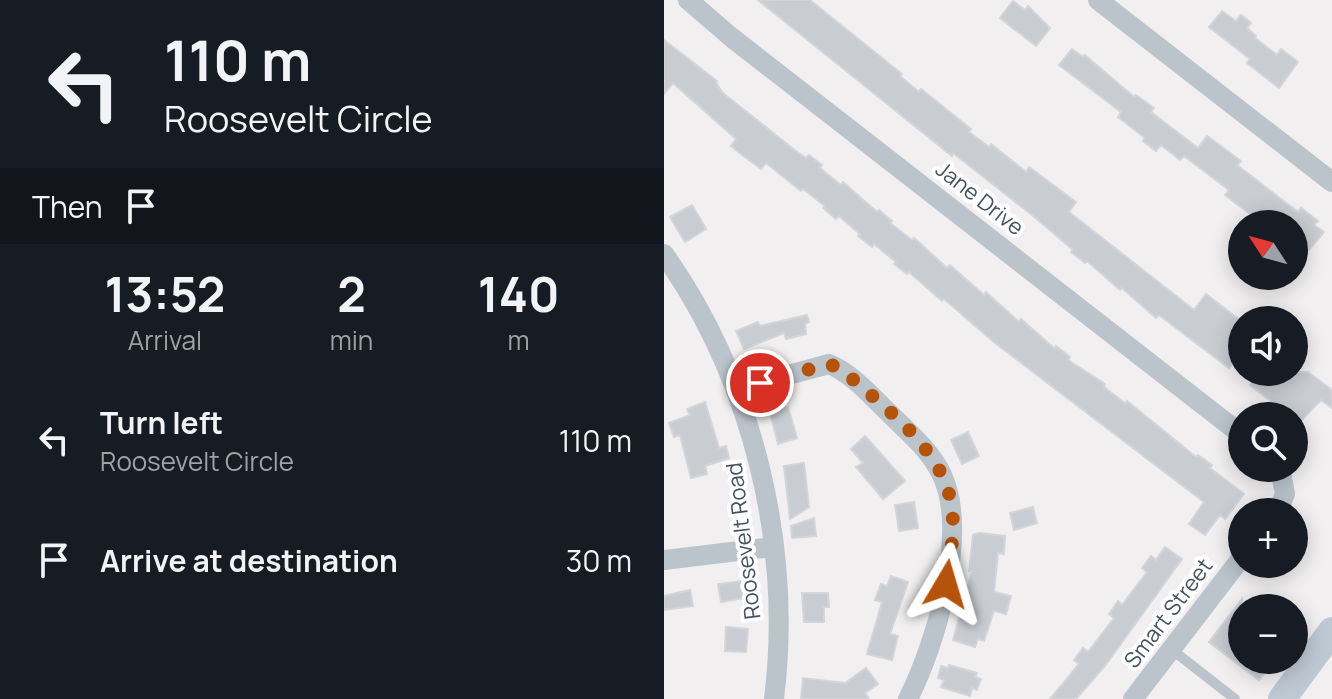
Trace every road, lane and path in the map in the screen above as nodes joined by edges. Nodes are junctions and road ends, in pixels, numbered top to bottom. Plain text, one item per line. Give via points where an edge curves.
1 (688, 0) edge
2 (1098, 0) edge
3 (1332, 182) edge
4 (664, 254) edge
5 (736, 389) junction
6 (1228, 424) edge
7 (772, 547) junction
8 (664, 560) edge
9 (1228, 575) edge
10 (1332, 631) edge
11 (1171, 649) junction
12 (774, 699) edge
13 (908, 699) edge
14 (1133, 699) edge
15 (1235, 699) edge
16 (1282, 699) edge

1 - 6 street, Jane Drive
2 - 3 street
4 - 5 street, Roosevelt Road via 702,316
5 - 7 street, Roosevelt Road via 761,467
5 - 13 street via 829,364 841,369 931,456 942,475 951,503 949,563 942,605
7 - 8 street
7 - 12 street, Roosevelt Road via 778,642
9 - 11 street, Smart Street
10 - 16 street
11 - 14 street, Smart Street
11 - 15 lane

